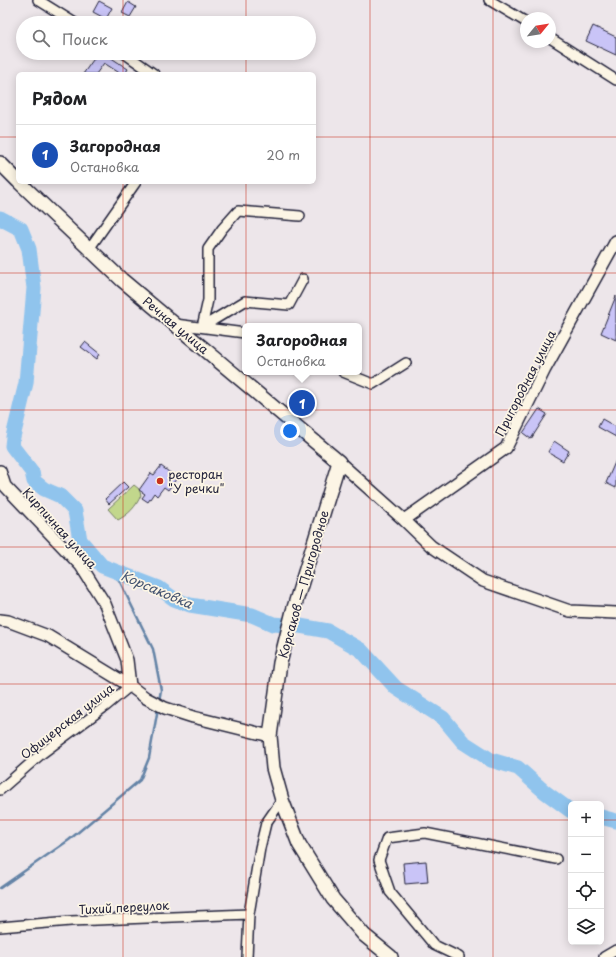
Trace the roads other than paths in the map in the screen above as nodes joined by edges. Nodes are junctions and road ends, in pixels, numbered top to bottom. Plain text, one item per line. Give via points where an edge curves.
1 (38, 0) edge
2 (489, 0) edge
3 (64, 16) edge
4 (520, 18) edge
5 (556, 42) edge
6 (134, 60) edge
7 (151, 72) edge
8 (616, 80) edge
9 (0, 163) edge
10 (16, 178) edge
11 (22, 184) edge
12 (135, 184) edge
13 (300, 216) dead end
14 (616, 241) edge
15 (89, 249) junction
16 (303, 279) dead end
17 (174, 323) junction
18 (202, 327) junction
19 (242, 333) edge
20 (406, 363) dead end
21 (350, 375) edge
22 (339, 462) junction
23 (0, 471) edge
24 (404, 520) junction
25 (616, 613) edge
26 (0, 620) edge
27 (130, 686) junction
28 (270, 736) junction
29 (0, 790) edge
30 (282, 800) junction
31 (556, 859) dead end
32 (249, 914) junction
33 (0, 928) edge
34 (616, 950) edge
35 (247, 957) edge
36 (392, 957) edge
37 (459, 957) edge
38 (604, 957) edge

1 - 3 street
2 - 4 street
5 - 8 street
6 - 7 street
9 - 10 main road, Речная улица
11 - 15 main road, Речная улица
12 - 15 street
13 - 18 street via 238,212 222,229 208,249 208,300
14 - 24 street, Пригородная улица via 545,369 506,448
15 - 17 main road, Речная улица
16 - 18 street via 289,305 245,301
17 - 18 street
17 - 22 main road, Речная улица
18 - 19 street
20 - 21 street via 373,384
22 - 24 street
22 - 28 main road, Корсаков — Пригородное via 285,640
23 - 27 street, Кирпичная улица via 6,486 81,566 105,604 127,660
24 - 25 street via 431,546 483,581 570,611
26 - 27 street via 48,636
27 - 28 street via 165,708
27 - 29 street, Офицерская улица via 40,755
28 - 30 main road, Корсаков — Пригородное via 273,768
30 - 32 street via 266,823
30 - 36 main road, Корсаков — Пригородное via 299,844 333,899 364,935
31 - 37 street via 425,833 387,838 379,860 390,892 434,945
32 - 33 street, Тихий переулок via 71,921
32 - 35 street
34 - 38 street

